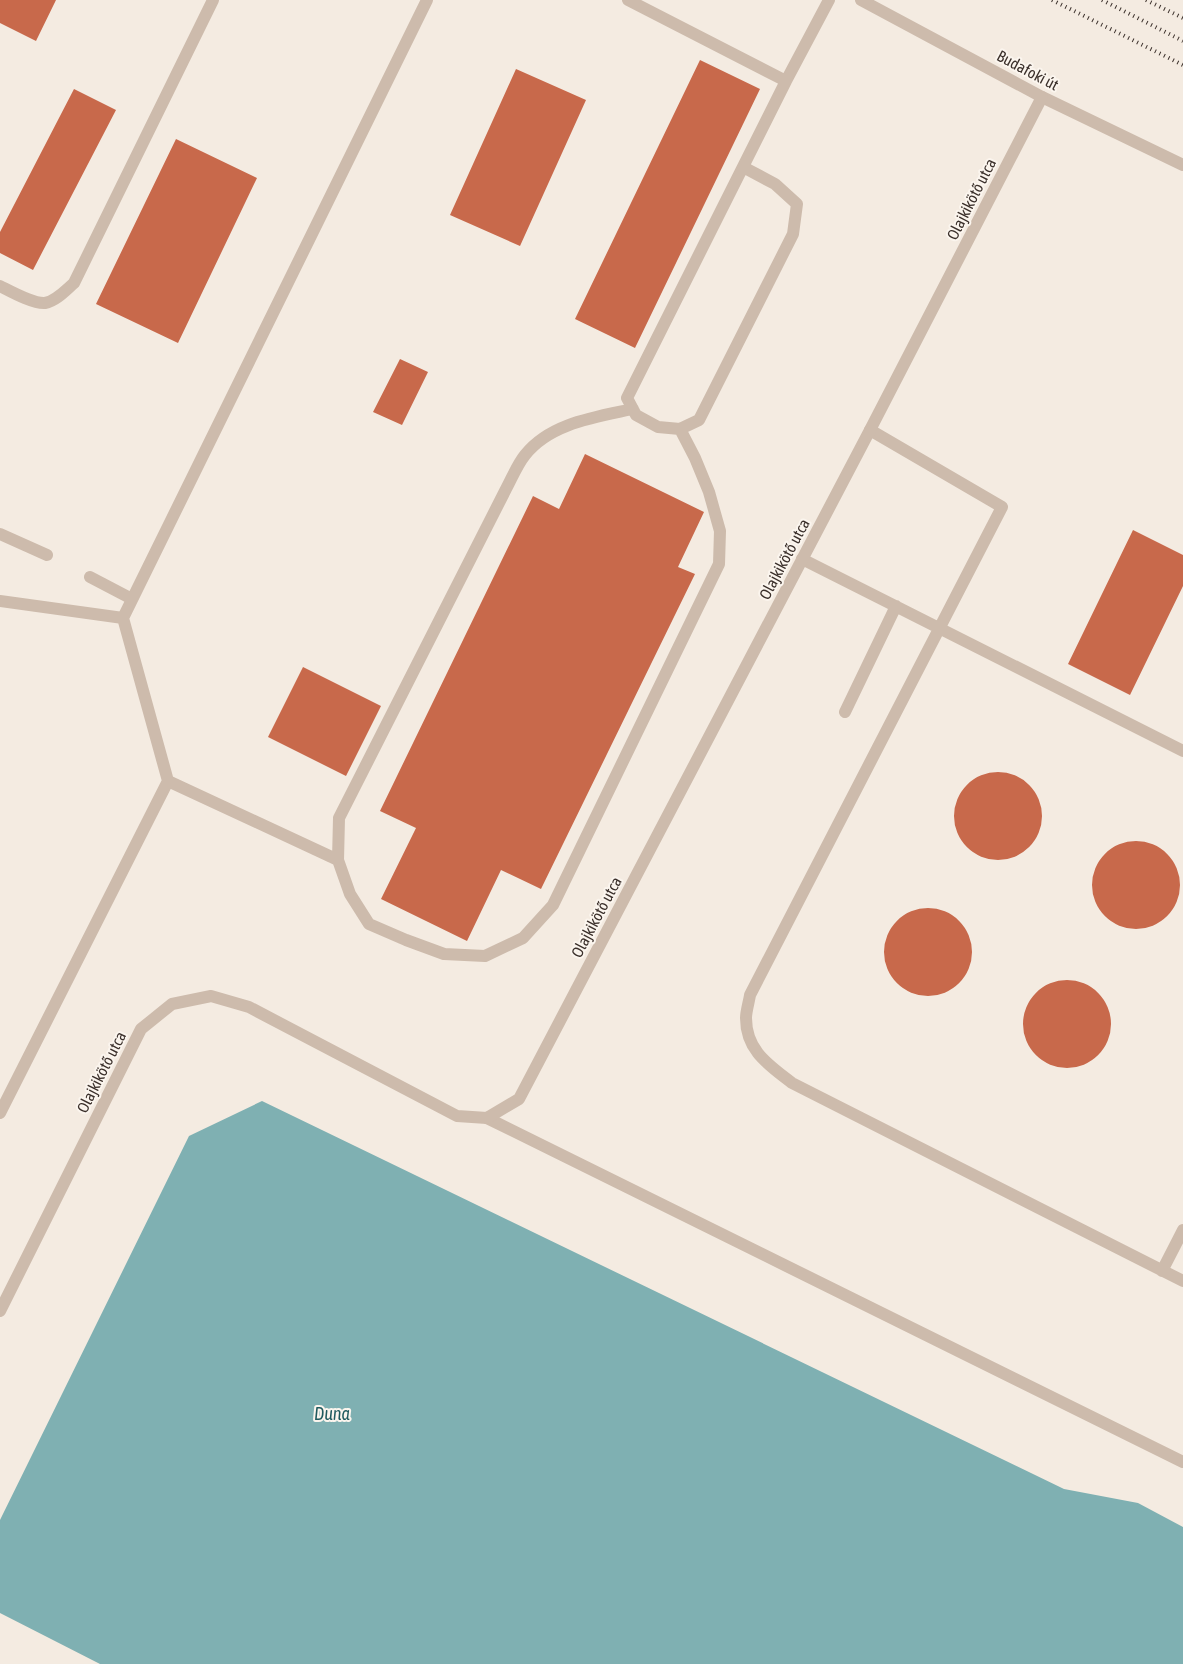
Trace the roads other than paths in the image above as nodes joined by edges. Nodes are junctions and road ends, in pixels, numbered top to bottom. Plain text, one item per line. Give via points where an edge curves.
1 (214, 0) edge
2 (427, 0) edge
3 (628, 0) edge
4 (829, 0) edge
5 (861, 0) edge
6 (786, 81) junction
7 (1042, 96) junction
8 (1183, 165) edge
9 (743, 167) junction
10 (0, 286) edge
11 (633, 409) junction
12 (680, 429) junction
13 (870, 430) junction
14 (0, 534) edge
15 (46, 555) dead end
16 (802, 559) junction
17 (90, 576) dead end
18 (132, 599) junction
19 (0, 601) edge
20 (896, 606) junction
21 (123, 618) junction
22 (939, 629) junction
23 (844, 712) dead end
24 (1183, 751) edge
25 (168, 781) junction
26 (338, 860) junction
27 (0, 1113) edge
28 (487, 1118) junction
29 (1183, 1230) edge
30 (1162, 1271) junction
31 (1183, 1281) edge
32 (0, 1311) edge
33 (1183, 1462) edge

1 - 10 street via 74,283 44,303
2 - 18 street
3 - 6 street
4 - 6 street
5 - 7 street, Budafoki út
6 - 9 street
7 - 8 street, Budafoki út
7 - 13 street, Olajkikötő utca
9 - 11 street via 627,398
9 - 12 street via 775,184 797,204 793,234 699,420
11 - 12 street via 658,428
11 - 26 street via 584,420 549,434 525,455 339,818
12 - 26 street via 709,492 720,531 719,564 553,905 523,938 485,956 444,954 369,924 350,894
13 - 16 street, Olajkikötő utca
13 - 22 street via 1002,507
14 - 15 street
16 - 20 street
16 - 28 street, Olajkikötő utca via 519,1099
17 - 18 street
18 - 21 street
19 - 21 street
20 - 22 street
20 - 23 street
21 - 25 street
22 - 24 street
22 - 30 street via 750,995 746,1018 750,1042 763,1060 792,1083
25 - 26 street
25 - 27 street
28 - 32 street, Olajkikötő utca via 457,1116 249,1007 211,996 172,1004 141,1029
28 - 33 street
29 - 30 street
30 - 31 street

